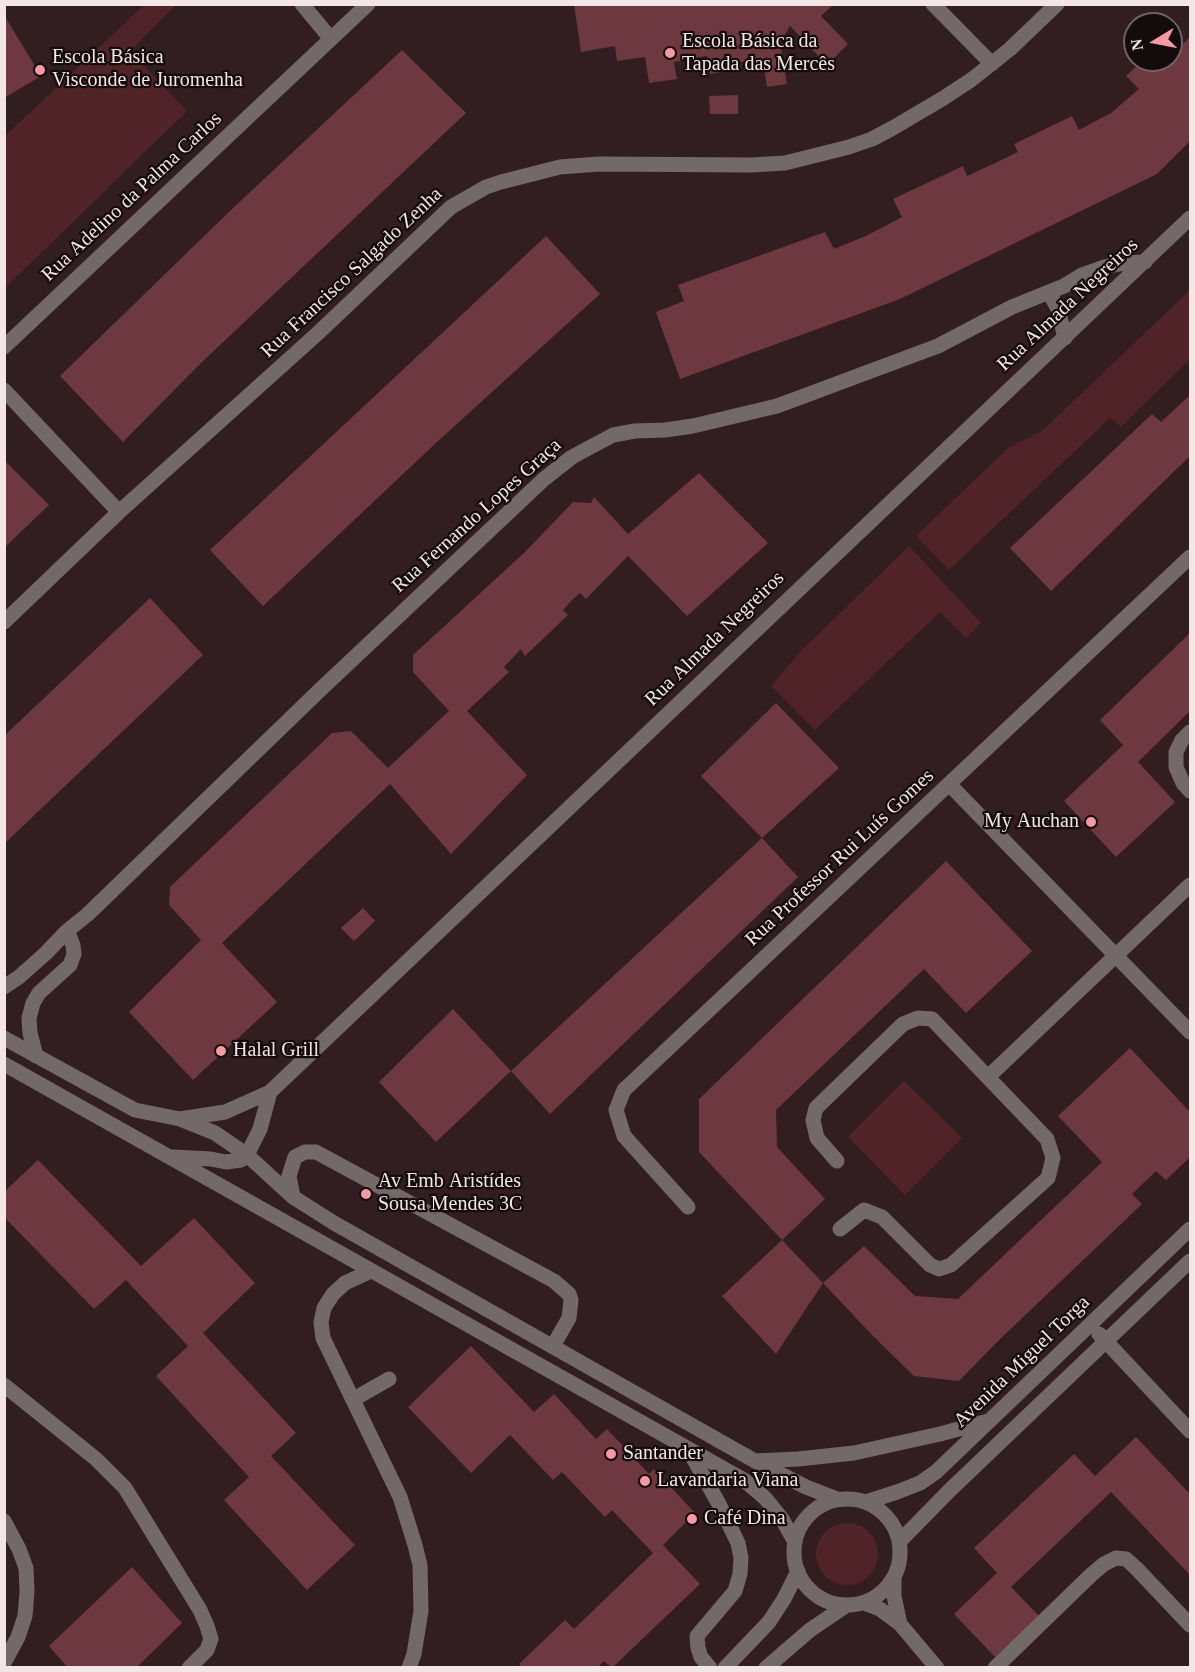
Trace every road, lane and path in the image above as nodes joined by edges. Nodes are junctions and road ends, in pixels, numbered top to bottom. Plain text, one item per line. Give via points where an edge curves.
1 (302, 4) edge
2 (368, 4) edge
3 (933, 4) edge
4 (1057, 4) edge
5 (332, 39) junction
6 (992, 64) junction
7 (1191, 218) edge
8 (1145, 262) junction
9 (1049, 292) junction
10 (1065, 338) junction
11 (4, 347) edge
12 (4, 390) edge
13 (119, 512) junction
14 (1191, 557) edge
15 (4, 622) edge
16 (1191, 732) edge
17 (949, 784) junction
18 (1191, 791) edge
19 (1191, 885) edge
20 (67, 931) junction
21 (1116, 956) junction
22 (4, 987) edge
23 (1191, 1032) edge
24 (4, 1038) edge
25 (36, 1056) junction
26 (4, 1065) edge
27 (988, 1077) junction
28 (270, 1092) junction
29 (180, 1119) junction
30 (248, 1155) junction
31 (170, 1157) junction
32 (837, 1161) dead end
33 (293, 1197) junction
34 (688, 1207) dead end
35 (840, 1229) dead end
36 (1191, 1229) edge
37 (1191, 1261) edge
38 (371, 1271) junction
39 (1090, 1325) junction
40 (1106, 1341) junction
41 (553, 1347) junction
42 (389, 1379) dead end
43 (4, 1385) edge
44 (354, 1399) junction
45 (990, 1421) junction
46 (1191, 1431) edge
47 (688, 1449) junction
48 (755, 1461) junction
49 (837, 1499) junction
50 (866, 1502) junction
51 (4, 1521) edge
52 (795, 1542) junction
53 (899, 1542) junction
54 (798, 1571) junction
55 (894, 1578) junction
56 (864, 1603) junction
57 (847, 1605) junction
58 (900, 1624) junction
59 (1191, 1625) edge
60 (4, 1663) edge
61 (189, 1668) edge
62 (410, 1668) edge
63 (710, 1668) edge
64 (725, 1668) edge
65 (766, 1668) edge
66 (937, 1668) edge
67 (995, 1668) edge

1 - 5 street
2 - 5 street, Rua Adelino da Palma Carlos
3 - 6 street
4 - 6 street, Rua Francisco Salgado Zenha
5 - 11 street, Rua Adelino da Palma Carlos
6 - 13 street, Rua Francisco Salgado Zenha via 942,99 872,139 808,158 751,165 576,165 536,172 486,188 436,219 317,334
7 - 8 street, Rua Almada Negreiros
8 - 9 street, Rua Fernando Lopes Graça via 1104,267
8 - 10 street, Rua Almada Negreiros
9 - 10 street
9 - 20 street, Rua Fernando Lopes Graça via 938,346 777,406 693,426 613,435 572,457 535,487
10 - 28 street, Rua Almada Negreiros
12 - 13 street
13 - 15 street, Rua Francisco Salgado Zenha
14 - 17 street, Rua Professor Rui Luís Gomes
16 - 18 street via 1176,752 1176,767
17 - 21 street
17 - 34 street, Rua Professor Rui Luís Gomes via 624,1090 616,1110 624,1136
19 - 21 street
20 - 22 street, Rua Fernando Lopes Graça
20 - 25 street via 74,954 70,965 39,993 29,1018
21 - 23 street
21 - 27 street
24 - 25 street
25 - 29 street via 135,1110
26 - 31 street
27 - 32 street via 932,1019 918,1018 903,1024 816,1108 813,1120 817,1138
27 - 35 street via 1047,1139 1053,1158 1048,1178 951,1265 939,1269 930,1265 882,1217 864,1210
28 - 29 street, Rua Almada Negreiros via 225,1112
28 - 30 street
29 - 30 street via 215,1133
30 - 31 street via 235,1162
30 - 33 street
31 - 38 street
33 - 41 street
33 - 41 street via 289,1176 295,1156 316,1152 554,1281 571,1300 569,1318
36 - 39 street, Avenida Miguel Torga
37 - 40 street
38 - 44 street via 345,1283 333,1294 321,1322 323,1338
38 - 47 street
39 - 40 street
39 - 45 street, Avenida Miguel Torga
40 - 46 street
40 - 53 street
41 - 48 street
42 - 44 street
43 - 61 street via 96,1459 125,1488 207,1626 211,1639 207,1650
44 - 62 street via 400,1497 416,1545 421,1611
45 - 48 street via 854,1453
45 - 50 street, Avenida Miguel Torga via 920,1482
47 - 52 street via 744,1480 765,1498
47 - 63 street via 724,1514 741,1558 735,1591 697,1636 701,1657
48 - 49 street
49 - 50 street
49 - 52 street via 810,1514
50 - 53 street via 893,1525
51 - 60 street via 26,1568 27,1592 22,1627
52 - 54 street
53 - 55 street via 900,1561
54 - 57 street via 817,1596
54 - 64 street via 769,1622
55 - 56 street
55 - 58 street
56 - 57 street
56 - 58 street
57 - 65 street
58 - 66 street
59 - 67 street via 1126,1559 1116,1558 1090,1575

